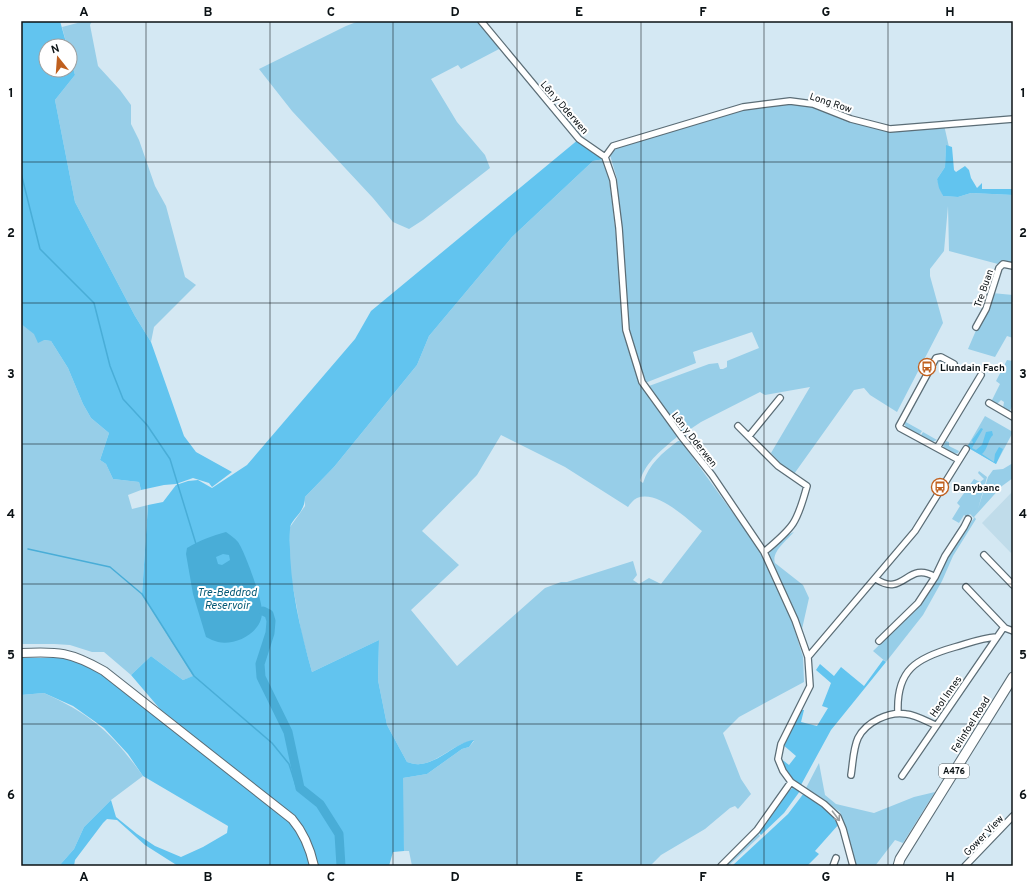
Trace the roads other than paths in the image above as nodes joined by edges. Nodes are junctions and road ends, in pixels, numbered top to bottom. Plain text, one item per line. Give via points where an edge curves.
1 (481, 21) edge
2 (1013, 119) edge
3 (605, 157) junction
4 (1013, 266) edge
5 (976, 327) dead end
6 (954, 364) dead end
7 (981, 375) dead end
8 (780, 398) dead end
9 (989, 403) dead end
10 (1013, 417) edge
11 (738, 426) dead end
12 (749, 436) junction
13 (937, 448) junction
14 (966, 449) dead end
15 (959, 460) junction
16 (968, 519) dead end
17 (764, 552) junction
18 (984, 555) dead end
19 (936, 577) junction
20 (876, 579) junction
21 (1013, 585) edge
22 (966, 587) dead end
23 (1004, 626) junction
24 (1013, 631) edge
25 (996, 637) junction
26 (879, 642) dead end
27 (21, 653) edge
28 (808, 657) junction
29 (1013, 677) edge
30 (898, 713) junction
31 (935, 725) junction
32 (851, 775) dead end
33 (902, 776) dead end
34 (791, 782) junction
35 (1013, 816) edge
36 (836, 858) dead end
37 (314, 866) edge
38 (721, 866) edge
39 (833, 866) edge
40 (853, 866) edge
41 (898, 866) edge
42 (965, 866) edge

1 - 3 street, Lôn y Dderwen via 579,139
2 - 3 street, Long Row via 890,129 851,119 813,104 790,100 743,107 613,146
3 - 17 street, Lôn y Dderwen via 613,180 619,222 626,330 642,382 712,475
4 - 5 street, Tre Buan via 1003,264 999,268 986,309
6 - 13 street via 941,357 936,358 899,423 900,428
7 - 13 street
8 - 12 street
9 - 10 street
11 - 12 street
12 - 17 street via 778,466 807,486 799,514 789,531
13 - 15 street
14 - 15 street
15 - 20 street via 915,531
16 - 19 street via 945,556
17 - 28 street, Lôn y Dderwen via 795,620
18 - 21 street
19 - 20 street via 927,572 919,572 893,585 885,585
19 - 26 street via 918,604
20 - 28 street
22 - 23 street
23 - 24 street
23 - 25 street, Heol Innes
25 - 30 street via 932,653 918,662 900,685 897,696
25 - 31 street, Heol Innes
27 - 37 main road via 58,652 79,658 104,671 292,819 305,839
28 - 34 street, Lôn y Dderwen via 810,686 781,744 778,759
29 - 41 main road, Felinfoel Road / A476
30 - 31 street
30 - 32 street via 879,719 863,730 856,744
31 - 33 street, Heol Innes
34 - 38 street via 757,830
34 -> 40 street, Lôn y Dderwen via 838,816
35 - 42 street, Gower View
36 - 39 street

